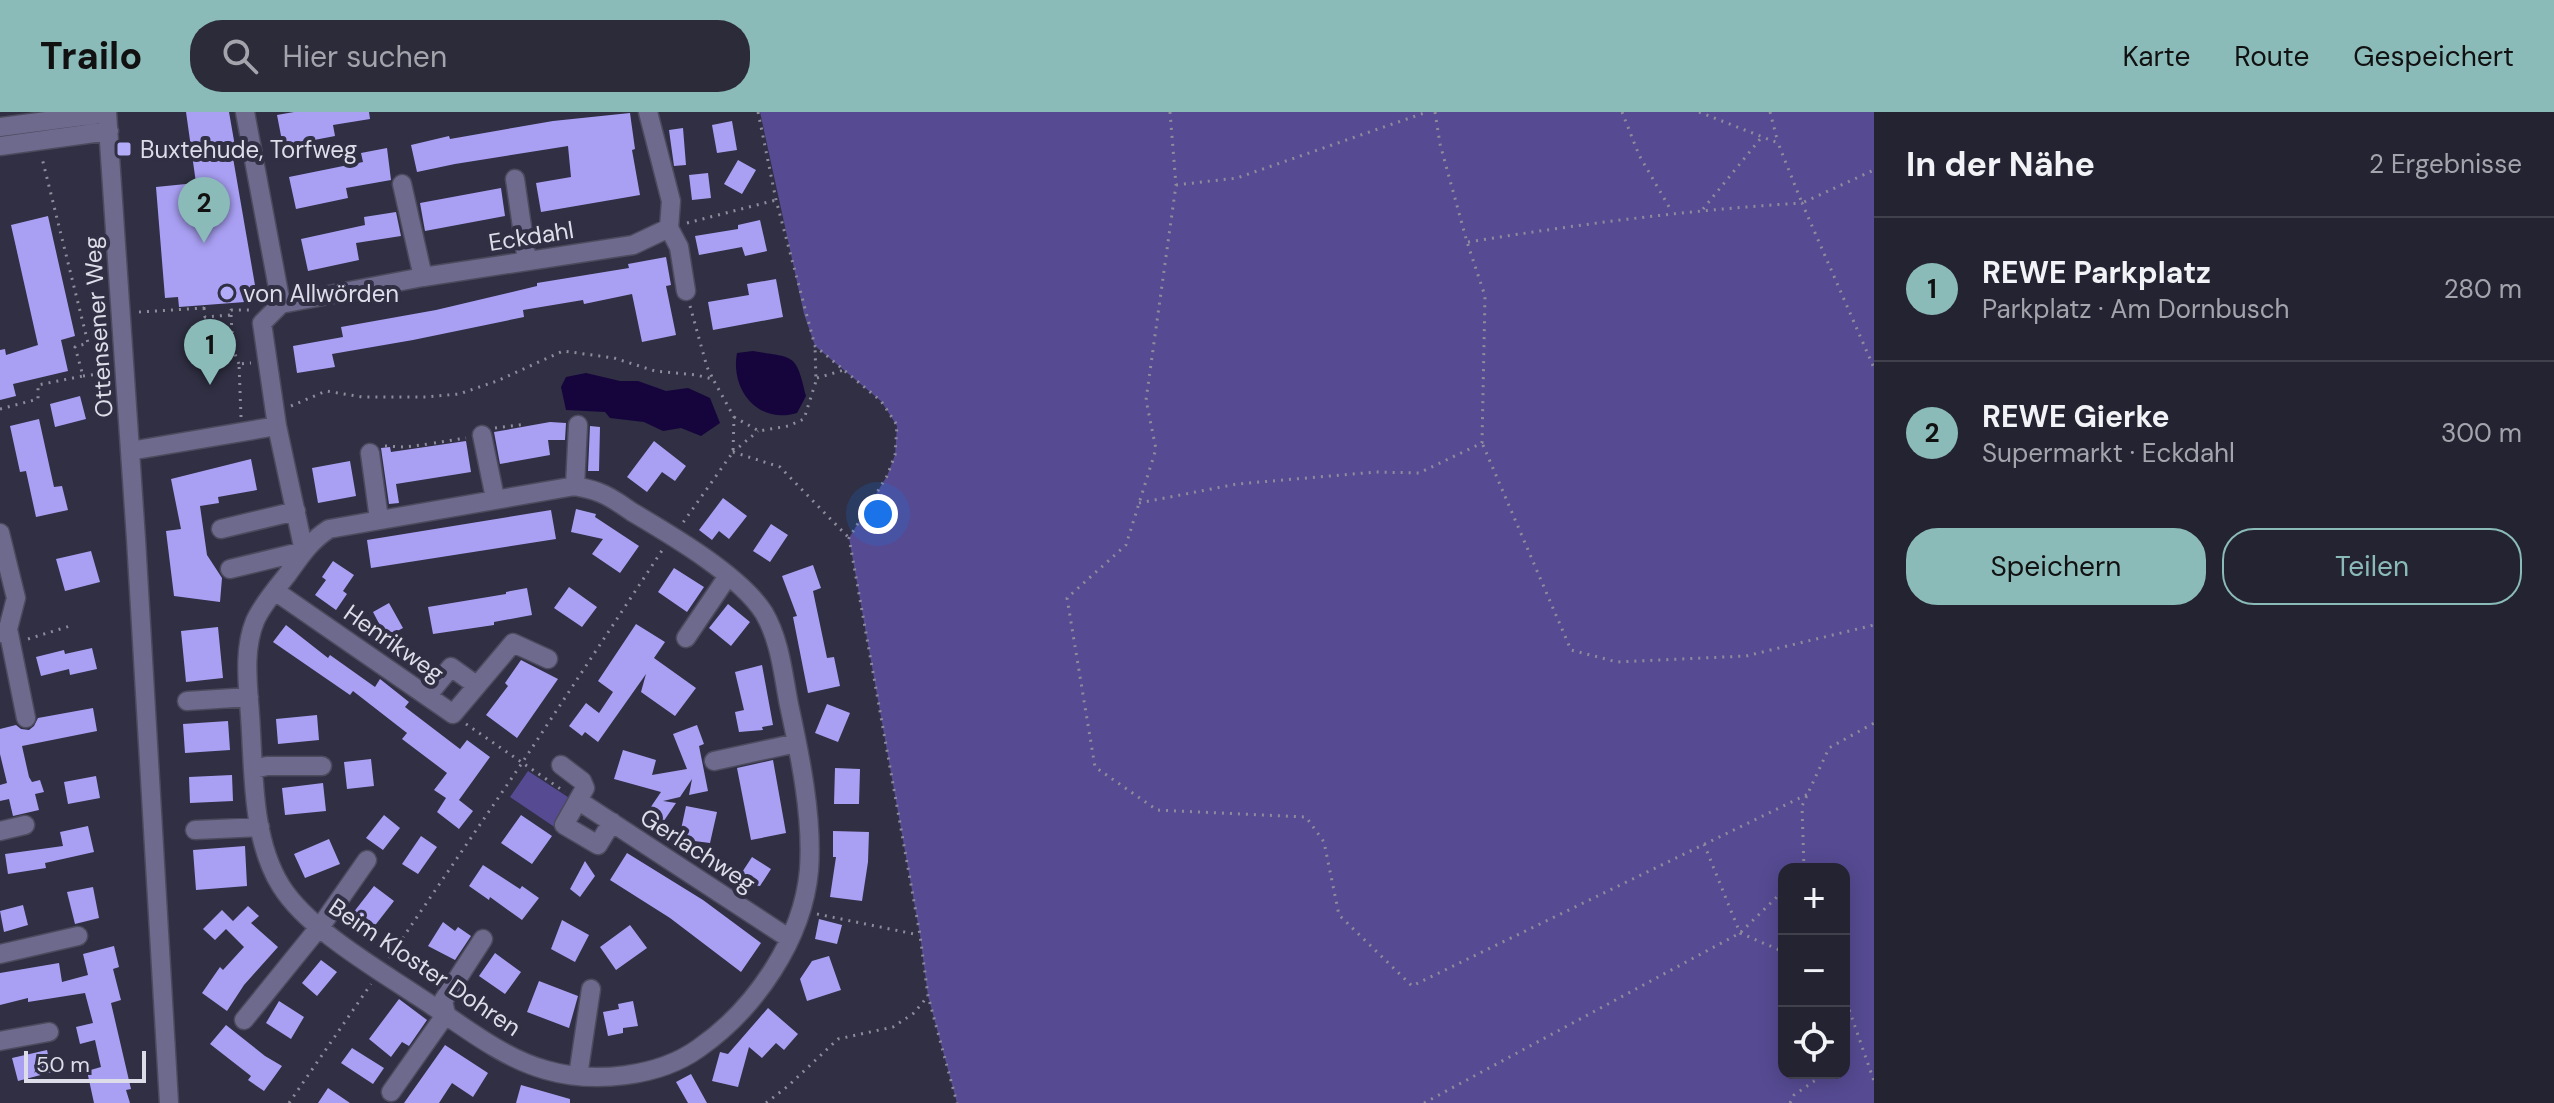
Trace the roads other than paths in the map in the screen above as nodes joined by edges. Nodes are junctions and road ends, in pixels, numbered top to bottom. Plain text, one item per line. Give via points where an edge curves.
1 (245, 112) edge
2 (648, 112) edge
3 (108, 119) edge
4 (0, 127) edge
5 (0, 146) edge
6 (515, 179) dead end
7 (402, 184) dead end
8 (669, 228) junction
9 (527, 261) junction
10 (423, 277) junction
11 (686, 291) road end
12 (281, 304) junction
13 (276, 420) junction
14 (578, 425) dead end
15 (482, 435) road end
16 (130, 451) junction
17 (370, 453) road end
18 (575, 486) junction
19 (495, 498) junction
20 (296, 511) junction
21 (379, 519) junction
22 (221, 529) dead end
23 (0, 533) edge
24 (304, 551) junction
25 (230, 569) dead end
26 (728, 576) junction
27 (275, 591) junction
28 (7, 635) edge
29 (686, 638) dead end
30 (548, 659) dead end
31 (476, 685) junction
32 (428, 695) junction
33 (249, 697) junction
34 (187, 701) dead end
35 (26, 718) dead end
36 (797, 743) junction
37 (714, 761) dead end
38 (561, 765) dead end
39 (322, 766) dead end
40 (254, 769) junction
41 (579, 801) junction
42 (612, 822) junction
43 (25, 825) dead end
44 (260, 827) junction
45 (195, 830) dead end
46 (0, 831) edge
47 (367, 860) dead end
48 (319, 926) junction
49 (78, 936) dead end
50 (483, 939) dead end
51 (790, 939) junction
52 (0, 954) edge
53 (591, 989) dead end
54 (446, 1014) junction
55 (244, 1020) dead end
56 (49, 1032) dead end
57 (0, 1041) edge
58 (578, 1076) junction
59 (391, 1092) dead end
60 (169, 1103) edge

1 - 12 street
2 - 8 street via 671,201
3 - 4 street
3 - 5 street
3 - 16 street, Ottensener Weg
6 - 9 street
7 - 10 street
8 - 9 street, Eckdahl via 633,245
8 - 11 street via 679,247
9 - 10 street, Eckdahl
10 - 12 street, Eckdahl
12 - 13 street via 262,323
13 - 16 street
13 - 20 street
14 - 18 street
15 - 19 street
16 - 60 street, Ottensener Weg
17 - 21 street
18 - 19 street, Beim Kloster Dohren
18 - 26 street, Beim Kloster Dohren via 599,492
19 - 21 street, Beim Kloster Dohren
20 - 22 street
20 - 24 street
21 - 24 street, Beim Kloster Dohren via 329,529
23 - 28 street via 16,598
24 - 25 street
24 - 27 street, Beim Kloster Dohren
26 - 29 street
26 - 36 street, Beim Kloster Dohren via 751,595 774,636
27 - 32 street, Henrikweg
27 - 33 street, Beim Kloster Dohren via 255,621 247,658
28 - 35 street
30 - 31 street, Henrikweg via 513,643
31 - 32 street via 451,667
31 - 32 street, Henrikweg via 453,714
33 - 34 street
33 - 40 street, Beim Kloster Dohren
36 - 37 street
36 - 51 street, Beim Kloster Dohren via 809,870
38 - 41 street via 582,781 585,788
39 - 40 street
40 - 44 street, Beim Kloster Dohren
41 - 42 street, Gerlachweg
41 - 42 street via 564,825 598,845
42 - 51 street, Gerlachweg
43 - 46 street
44 - 45 street
44 - 48 street, Beim Kloster Dohren via 280,884
47 - 48 street
48 - 54 street, Beim Kloster Dohren
48 - 55 street
49 - 52 street
50 - 54 street via 443,1001
51 - 58 street, Beim Kloster Dohren via 759,990 697,1050 637,1074
53 - 58 street
54 - 58 street, Beim Kloster Dohren via 497,1049 547,1070
54 - 59 street
56 - 57 street

